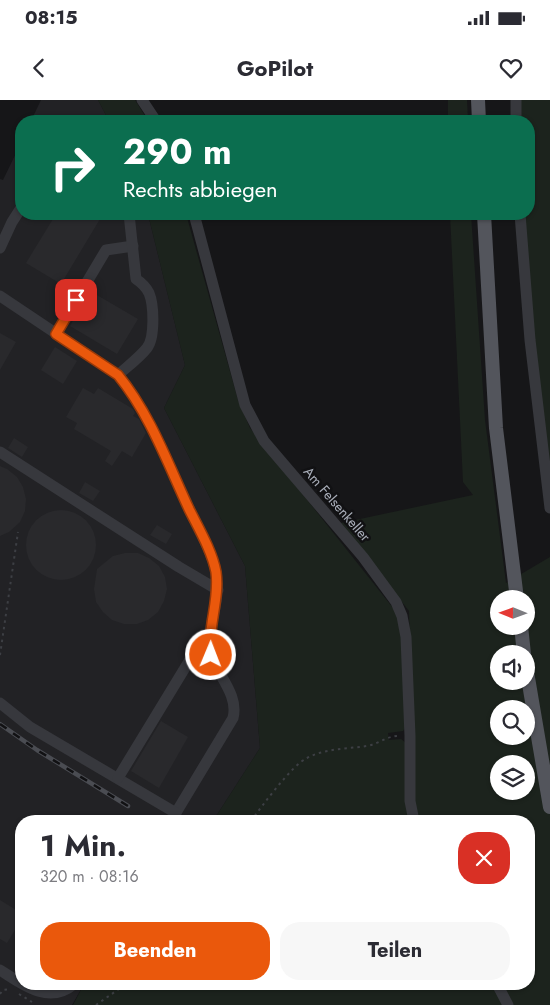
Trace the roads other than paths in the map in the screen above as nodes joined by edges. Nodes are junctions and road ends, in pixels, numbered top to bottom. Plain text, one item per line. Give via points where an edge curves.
1 (142, 100) edge
2 (516, 100) edge
3 (152, 115) edge
4 (516, 115) edge
5 (15, 217) edge
6 (130, 220) edge
7 (196, 220) edge
8 (484, 220) edge
9 (520, 220) edge
10 (133, 246) junction
11 (0, 248) edge
12 (0, 296) edge
13 (56, 334) junction
14 (118, 375) junction
15 (0, 452) edge
16 (550, 508) edge
17 (218, 590) junction
18 (516, 590) edge
19 (210, 646) junction
20 (530, 690) edge
21 (0, 703) edge
22 (118, 778) junction
23 (550, 807) edge
24 (171, 815) edge
25 (175, 815) edge
26 (413, 815) edge
27 (1, 975) edge
28 (15, 982) edge
29 (29, 990) edge
30 (67, 990) edge
31 (500, 990) edge
32 (508, 1005) edge

1 - 3 street
2 - 4 street
5 - 11 street
6 - 10 street
7 - 26 street, Am Felsenkeller via 245,405 256,428 276,457 363,557 396,602 402,616 406,637
8 - 18 main road via 496,428
9 - 16 street via 530,340
10 - 13 street via 106,250
10 - 14 street via 136,279 145,285 150,295 154,330 148,347
12 - 13 street
13 - 14 street
14 - 17 street via 149,422 207,547
15 - 17 street
17 - 19 street
19 - 22 street via 194,653
19 - 25 street via 211,655 234,701 235,711
20 - 23 main road
21 - 22 street via 30,727
22 - 24 street
27 - 28 street
29 - 30 street via 46,996
31 - 32 street

